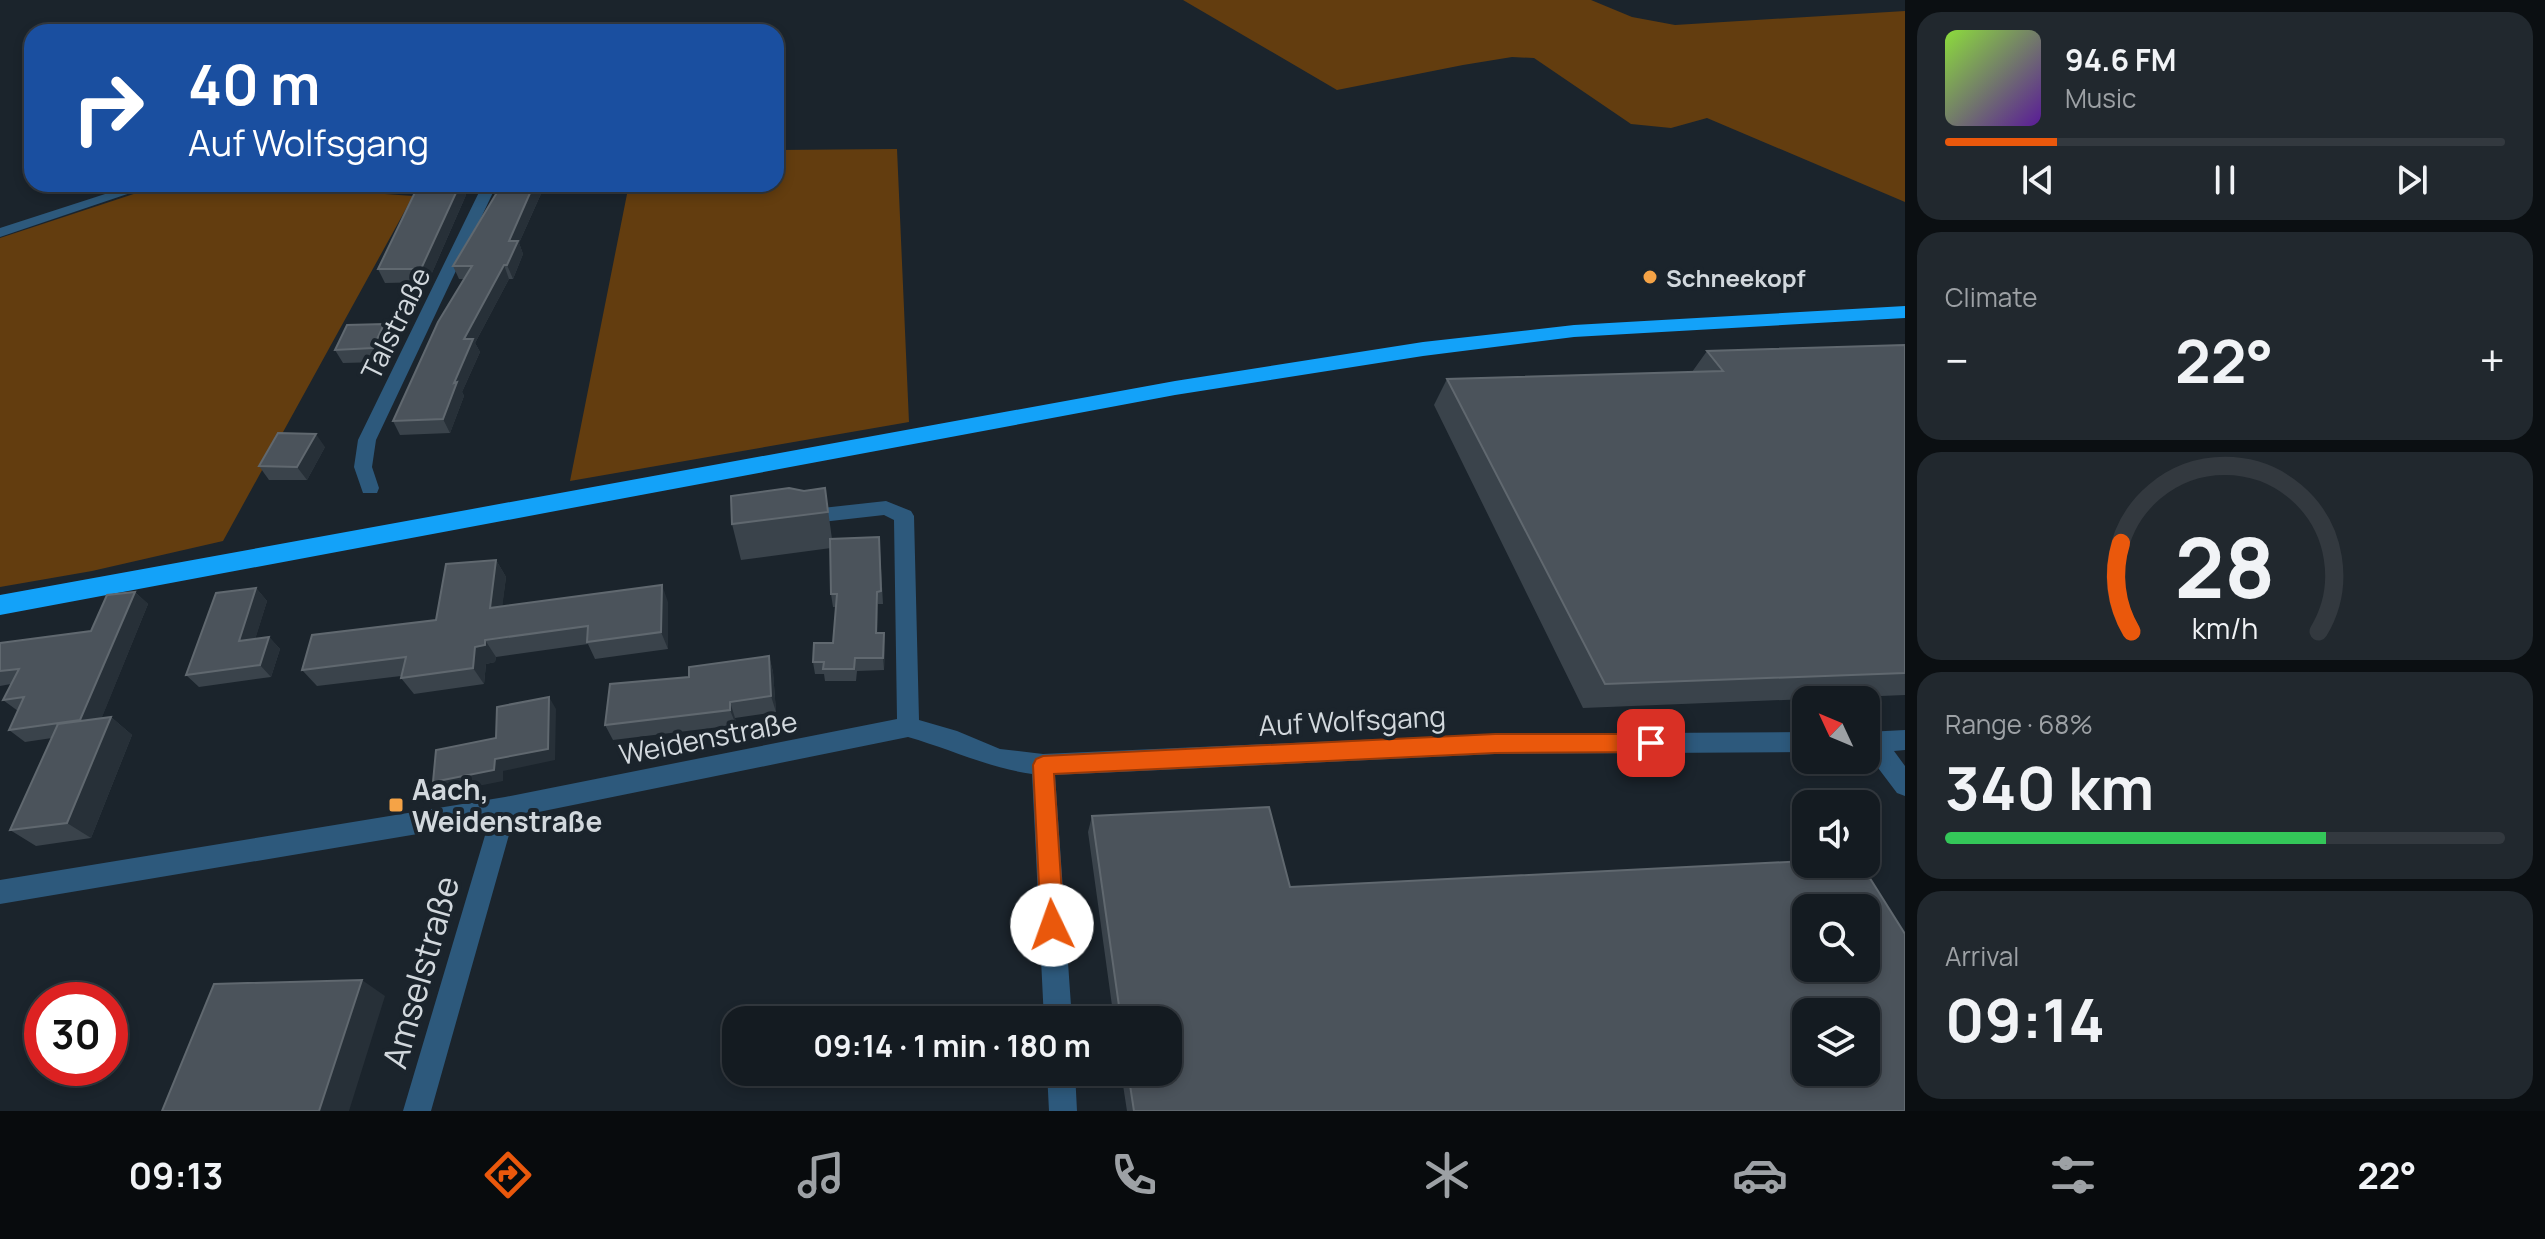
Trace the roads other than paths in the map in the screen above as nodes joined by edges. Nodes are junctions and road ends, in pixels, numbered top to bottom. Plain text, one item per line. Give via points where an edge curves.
1 (126, 192) edge
2 (486, 192) edge
3 (0, 233) edge
4 (1905, 312) edge
5 (370, 488) dead end
6 (784, 513) edge
7 (0, 605) edge
8 (908, 727) junction
9 (1905, 740) edge
10 (1880, 741) edge
11 (1792, 742) edge
12 (1880, 753) edge
13 (1043, 765) junction
14 (1905, 785) edge
15 (505, 808) junction
16 (0, 892) edge
17 (1057, 1006) edge
18 (1062, 1086) edge
19 (417, 1111) edge
20 (1063, 1111) edge

1 - 3 street
2 - 5 street, Talstraße via 367,440 363,467
4 - 7 highway via 1574,331 1423,349 1159,391
6 - 8 street via 818,517 886,508 904,516
8 - 13 street, Auf Wolfsgang via 999,759
8 - 15 street, Weidenstraße
9 - 10 street
11 - 13 street, Auf Wolfsgang via 1495,744
12 - 14 street
13 - 17 street
15 - 16 street, Weidenstraße
15 - 19 street, Amselstraße
18 - 20 street

